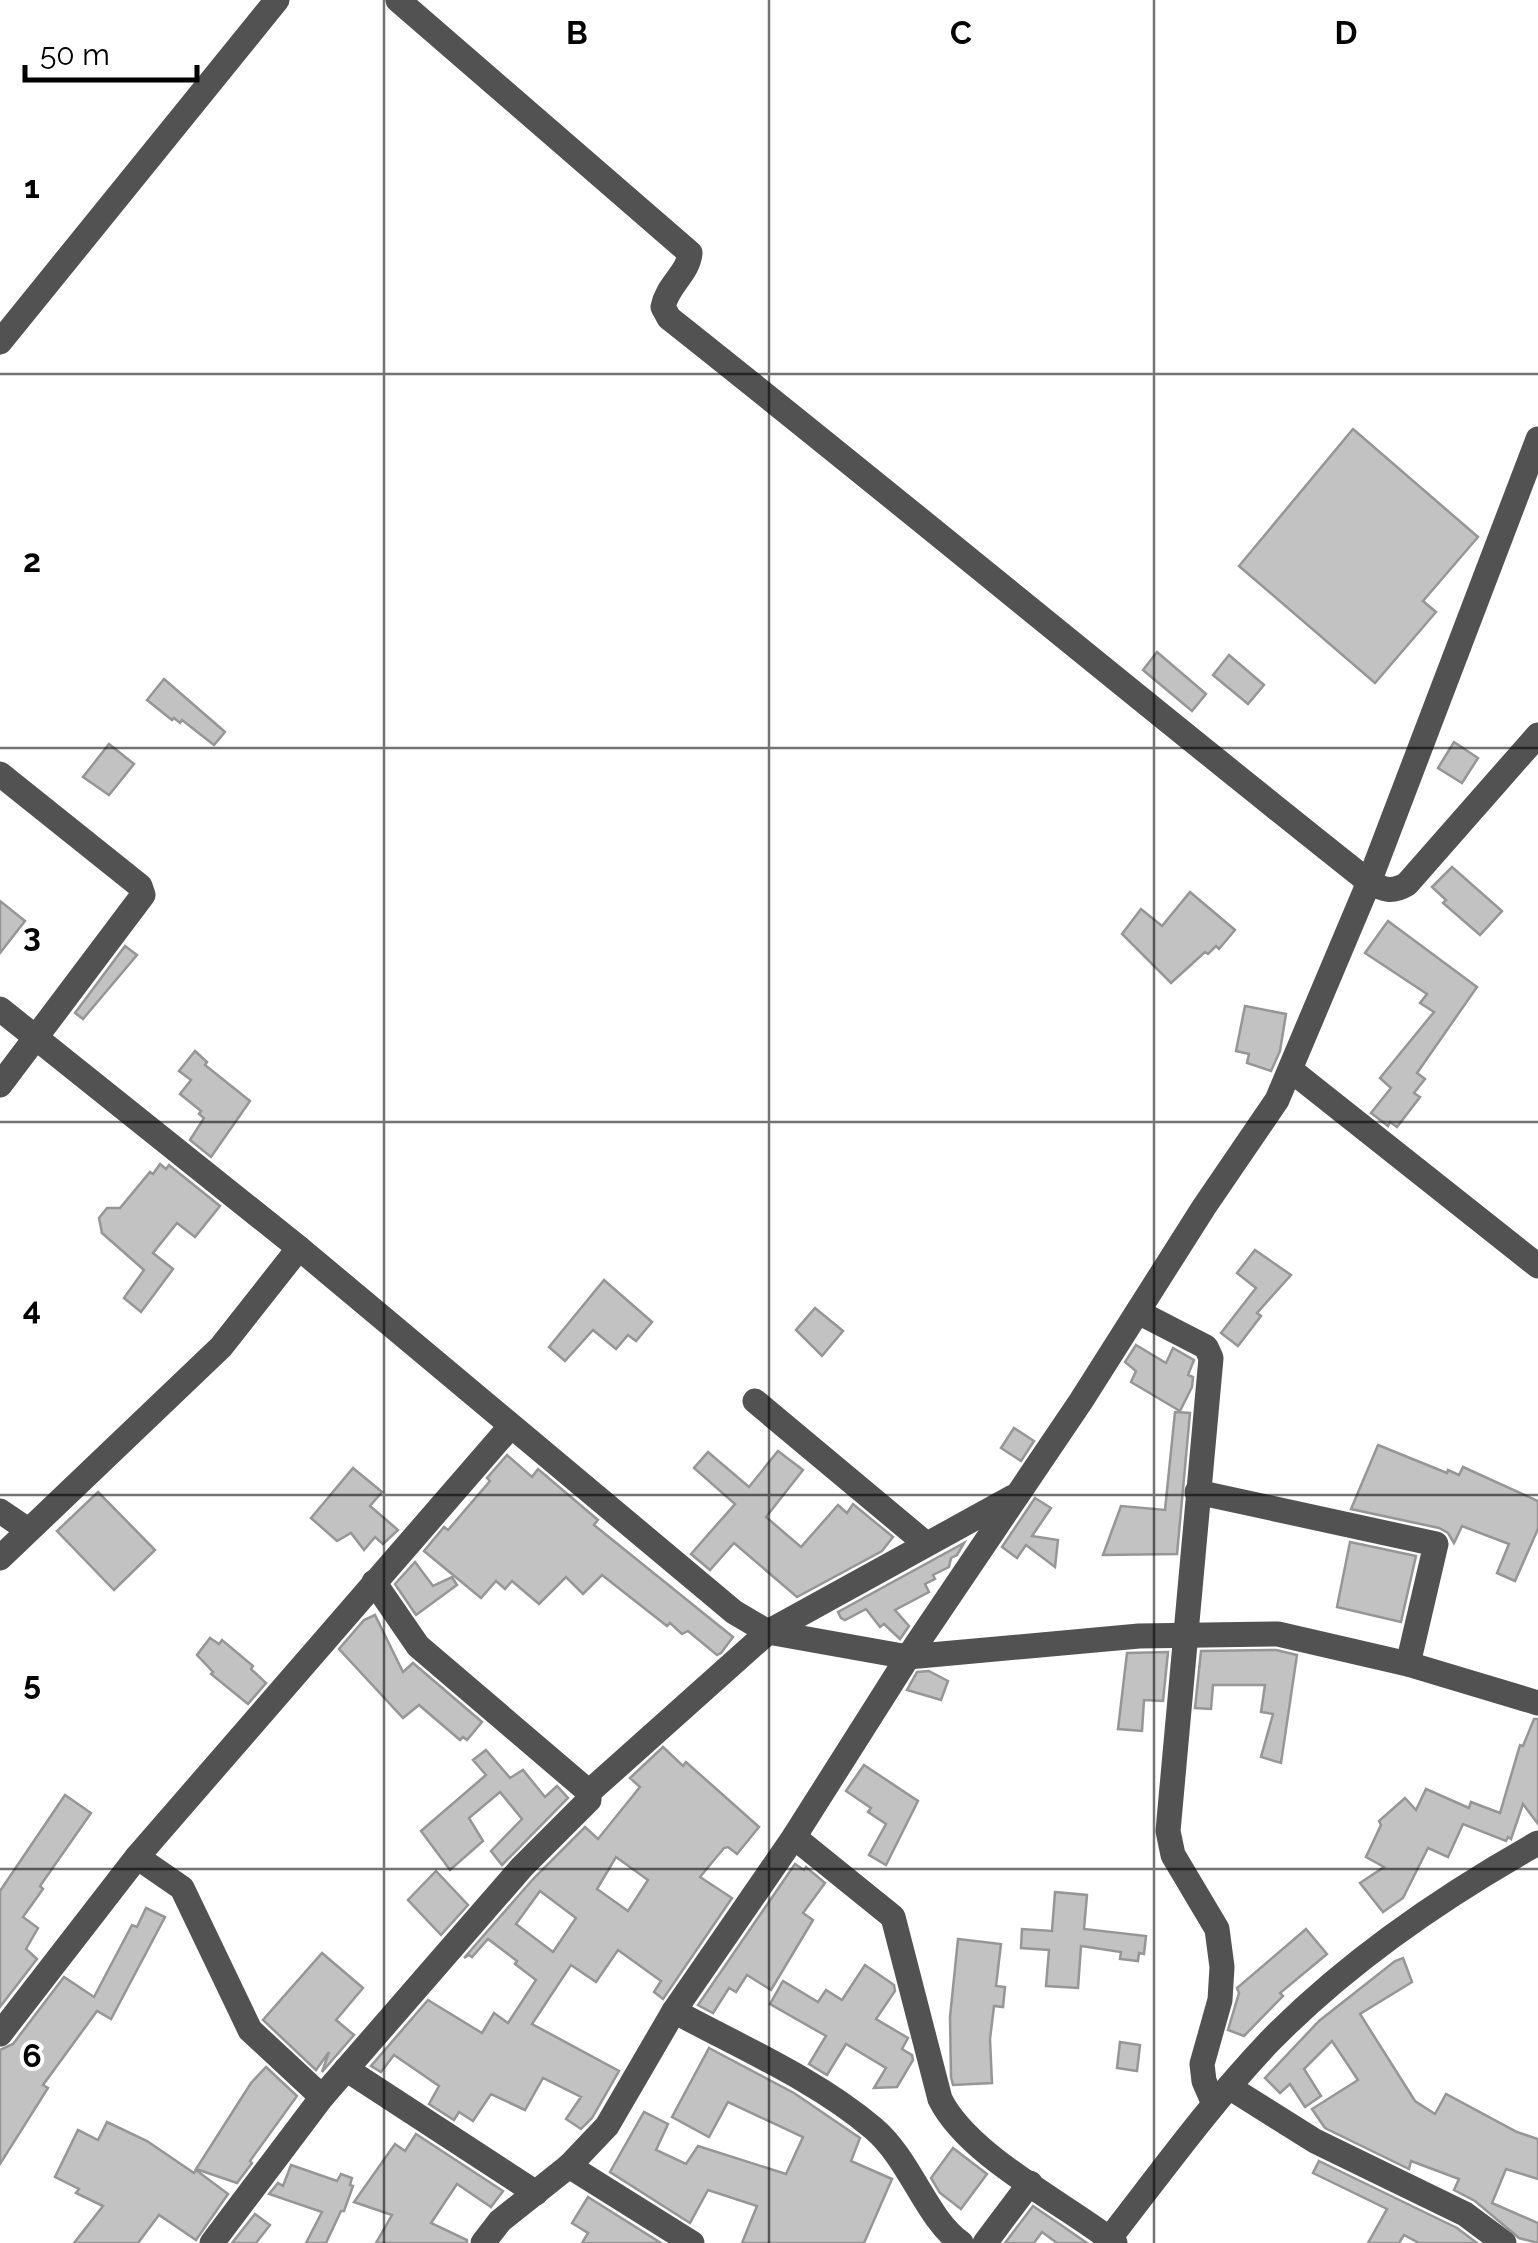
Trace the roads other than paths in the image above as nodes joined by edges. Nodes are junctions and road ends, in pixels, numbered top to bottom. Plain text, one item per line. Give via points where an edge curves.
1 (277, 0) edge
2 (398, 0) edge
3 (0, 342) edge
4 (1538, 440) edge
5 (1517, 493) junction
6 (1538, 511) edge
7 (1538, 734) edge
8 (0, 774) edge
9 (1369, 882) junction
10 (0, 1008) edge
11 (36, 1038) junction
12 (1292, 1071) junction
13 (0, 1085) edge
14 (299, 1248) junction
15 (1538, 1266) edge
16 (1138, 1312) junction
17 (755, 1401) dead end
18 (510, 1427) junction
19 (1197, 1492) junction
20 (1018, 1495) junction
21 (0, 1511) edge
22 (28, 1530) junction
23 (925, 1543) junction
24 (0, 1558) edge
25 (374, 1582) junction
26 (768, 1632) junction
27 (1184, 1634) junction
28 (908, 1656) junction
29 (1408, 1664) junction
30 (1538, 1704) edge
31 (590, 1792) junction
32 (794, 1838) junction
33 (1538, 1843) edge
34 (138, 1857) junction
35 (674, 2011) junction
36 (0, 2034) edge
37 (346, 2069) junction
38 (1222, 2096) junction
39 (322, 2097) junction
40 (569, 2166) junction
41 (1030, 2182) junction
42 (536, 2193) junction
43 (1110, 2241) edge
44 (212, 2243) edge
45 (482, 2243) edge
46 (692, 2243) edge
47 (961, 2243) edge
48 (985, 2243) edge
49 (1504, 2243) edge

1 - 3 street
2 - 9 street via 690,253 666,292 669,318
4 - 5 street
5 - 6 street
5 - 9 street
7 - 9 street via 1407,884 1384,890
8 - 11 street via 142,890 140,902
9 - 12 street
10 - 11 street
11 - 13 street
11 - 14 street
12 - 15 street
12 - 16 street
14 - 18 street
14 - 22 street via 221,1347
16 - 19 street via 1206,1347 1211,1358
16 - 20 street
17 - 23 street
18 - 25 street
18 - 26 street via 734,1612
19 - 27 street
19 - 29 street via 1436,1544
20 - 23 street
20 - 28 street
21 - 22 street
22 - 24 street
23 - 26 street
25 - 31 street via 418,1646
25 - 34 street
26 - 28 street
26 - 31 street
27 - 28 street
27 - 29 street via 1278,1634
27 - 38 street via 1168,1831 1173,1855 1218,1930 1220,2000 1202,2064 1204,2081
28 - 32 street
29 - 30 street
31 - 37 street
32 - 35 street
32 - 41 street via 892,1918 940,2099 950,2118
33 - 38 street via 1360,1960 1273,2038
34 - 36 street
34 - 39 street via 182,1888 250,2030
35 - 40 street via 606,2126
35 - 47 street via 821,2091 873,2128
37 - 39 street
37 - 42 street
38 - 43 street
38 - 49 street via 1465,2214
39 - 44 street
40 - 42 street
40 - 46 street
41 - 43 street
41 - 48 street
42 - 45 street

